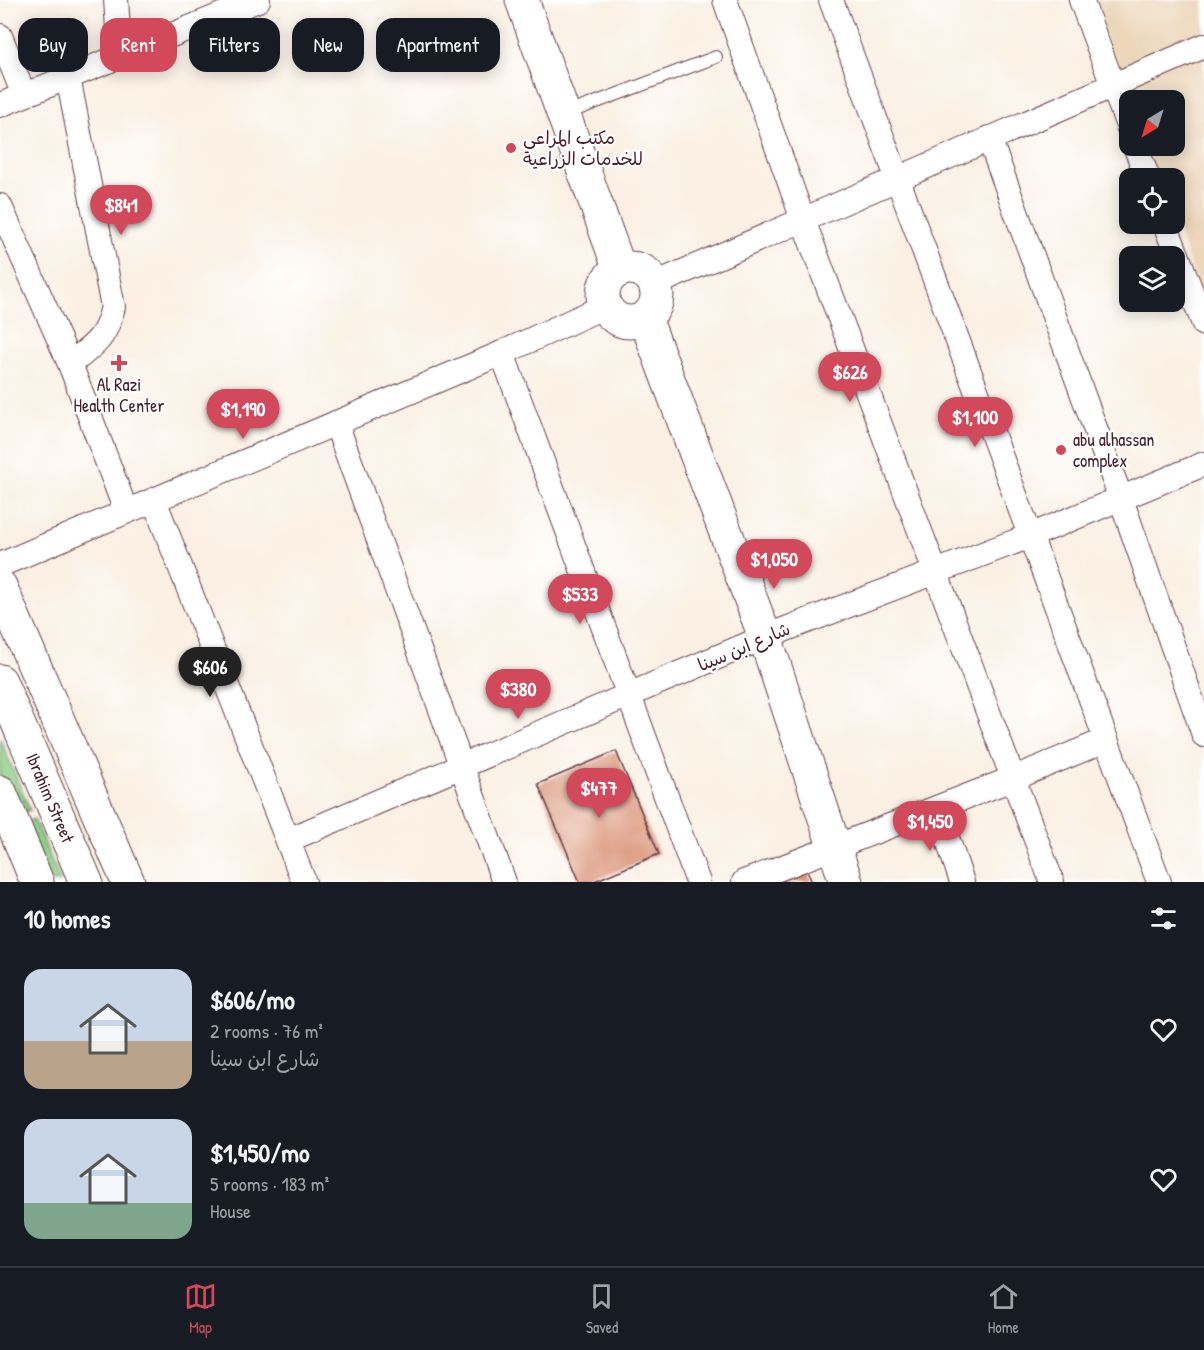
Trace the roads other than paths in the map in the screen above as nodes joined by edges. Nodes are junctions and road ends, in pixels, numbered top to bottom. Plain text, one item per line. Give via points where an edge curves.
1 (116, 0) edge
2 (258, 0) edge
3 (522, 0) edge
4 (725, 0) edge
5 (831, 0) edge
6 (1081, 0) edge
7 (117, 18) edge
8 (177, 33) edge
9 (0, 36) edge
10 (1204, 46) edge
11 (716, 57) dead end
12 (100, 64) edge
13 (68, 77) junction
14 (1113, 87) junction
15 (24, 95) junction
16 (1119, 103) edge
17 (0, 105) edge
18 (564, 114) junction
19 (989, 138) junction
20 (898, 178) junction
21 (0, 206) edge
22 (803, 220) junction
23 (1169, 234) edge
24 (620, 270) junction
25 (655, 284) junction
26 (605, 306) junction
27 (645, 318) junction
28 (1204, 324) edge
29 (502, 353) junction
30 (70, 364) junction
31 (336, 423) junction
32 (1204, 464) edge
33 (1120, 499) junction
34 (154, 500) junction
35 (126, 511) junction
36 (1030, 536) junction
37 (0, 565) edge
38 (936, 570) junction
39 (0, 586) edge
40 (765, 637) junction
41 (0, 681) edge
42 (629, 696) junction
43 (1204, 735) edge
44 (1106, 740) junction
45 (461, 766) junction
46 (1012, 780) junction
47 (0, 792) edge
48 (937, 808) junction
49 (288, 840) junction
50 (834, 848) junction
51 (85, 878) edge
52 (37, 882) edge
53 (128, 882) edge
54 (304, 882) edge
55 (504, 882) edge
56 (698, 882) edge
57 (744, 882) edge
58 (846, 882) edge
59 (962, 882) edge
60 (1052, 882) edge
61 (1159, 882) edge

1 - 7 street
2 - 8 street
3 - 18 street
4 - 22 street
5 - 20 street
6 - 14 street
9 - 15 street
10 - 14 street
11 - 18 lane
12 - 13 street
13 - 15 street
13 - 30 street via 113,307 101,339
14 - 16 street
14 - 19 street
15 - 17 street
18 - 24 street
19 - 20 street
19 - 33 street
20 - 22 street
20 - 36 street
21 - 30 street
22 - 25 street
22 - 38 street
23 - 28 street
24 - 25 street via 639,269
24 - 26 street via 607,281 603,293
25 - 27 street via 656,304
26 - 27 street via 622,321
26 - 29 street
27 - 40 street
29 - 31 street
29 - 42 street
30 - 35 street
31 - 34 street
31 - 45 street
32 - 33 street, شارع ابن سينا
33 - 36 street, شارع ابن سينا
33 - 43 street
34 - 35 street
34 - 49 street
35 - 37 street
36 - 38 street, شارع ابن سينا
36 - 44 street
38 - 40 street, شارع ابن سينا
38 - 46 street
39 - 53 street
40 - 42 street, شارع ابن سينا
40 - 50 street
41 - 51 street, Ibrahim Street
42 - 45 street, شارع ابن سينا
42 - 56 street
44 - 46 street
44 - 61 street
45 - 49 street, شارع ابن سينا
45 - 55 street
46 - 48 street
46 - 60 street
47 - 52 street
48 - 50 street
48 - 59 street
49 - 54 street
50 - 57 street
50 - 58 street

